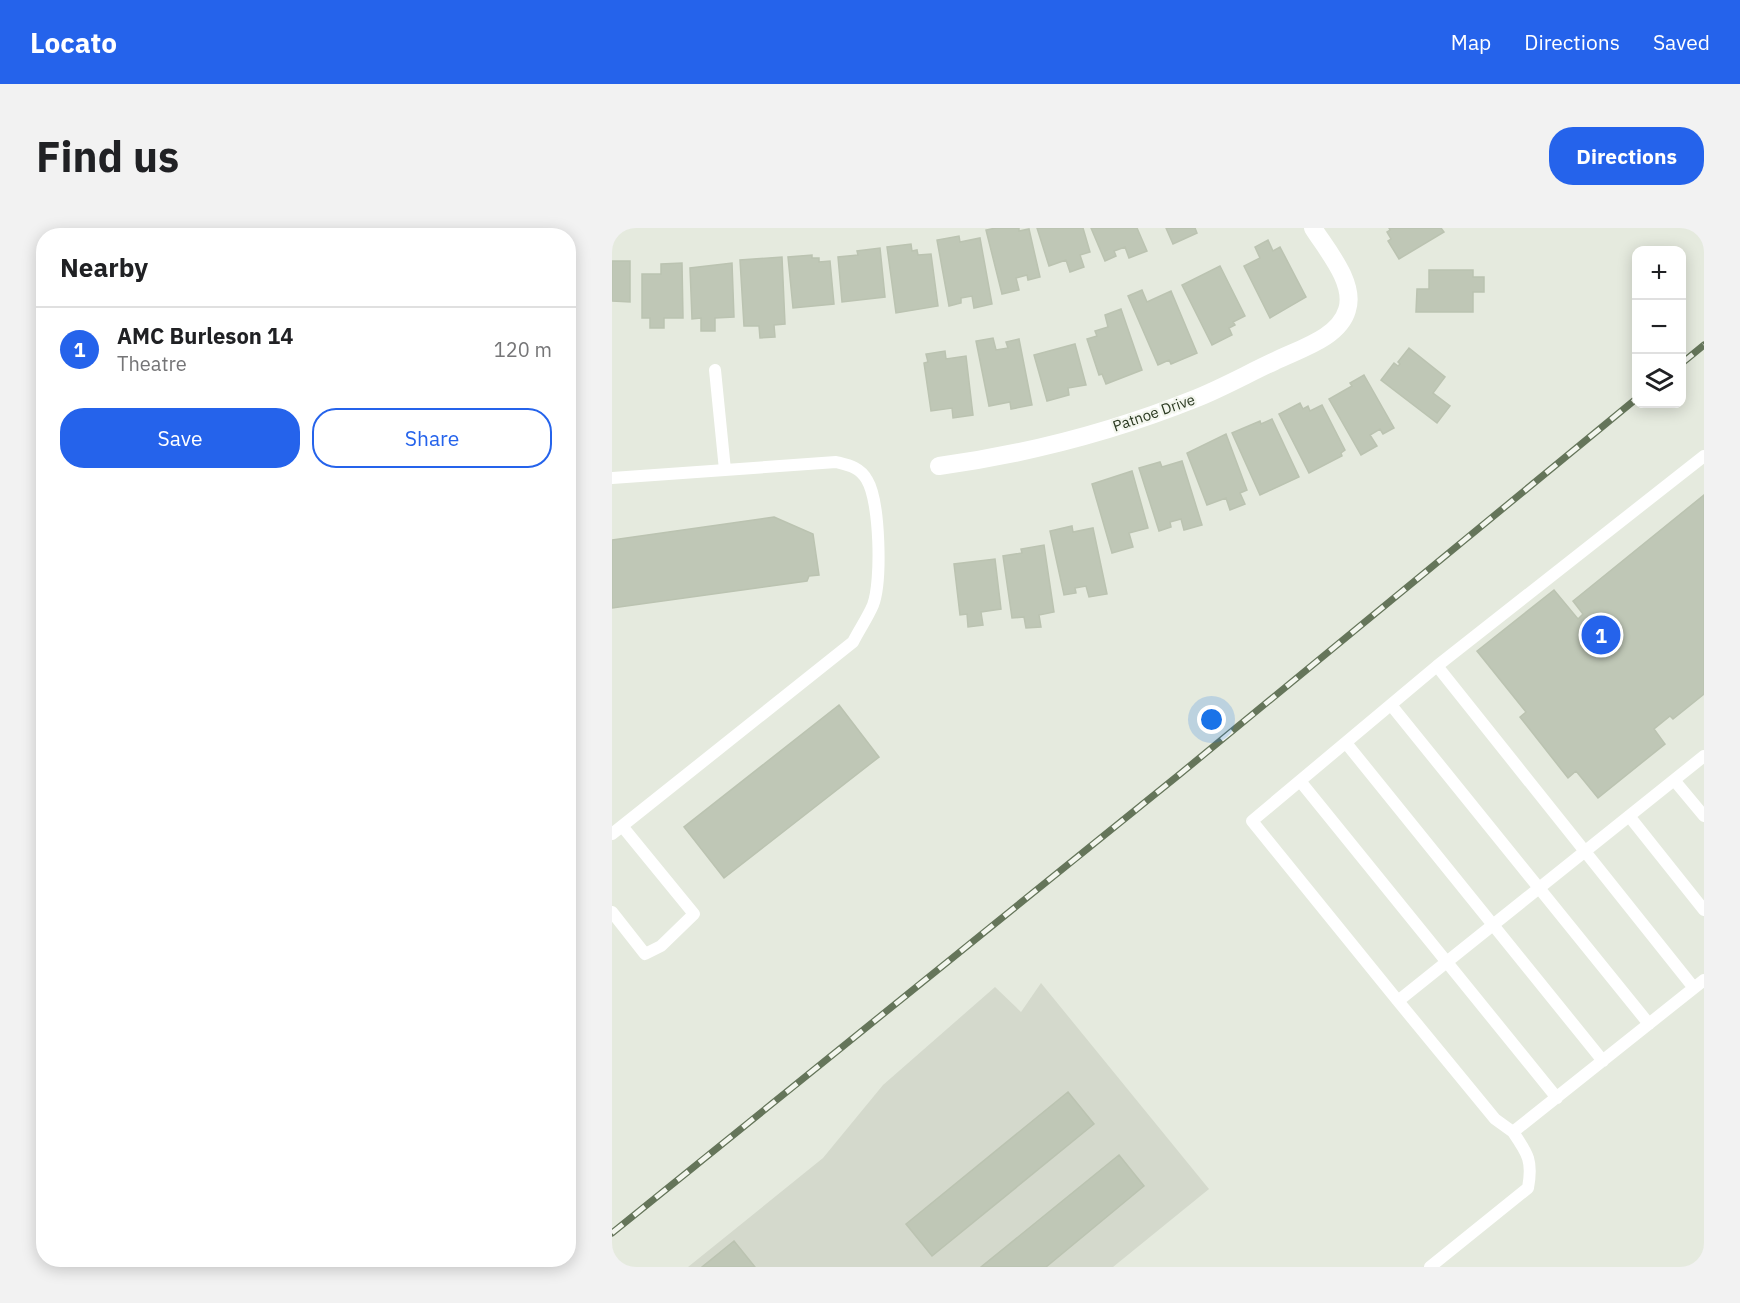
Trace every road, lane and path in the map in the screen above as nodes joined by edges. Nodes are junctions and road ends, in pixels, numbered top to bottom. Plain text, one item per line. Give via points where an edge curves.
1 (1313, 228) edge
2 (715, 370) dead end
3 (1704, 456) edge
4 (939, 466) dead end
5 (725, 470) junction
6 (612, 478) edge
7 (1437, 666) junction
8 (1390, 705) junction
9 (1346, 743) junction
10 (1704, 756) edge
11 (1674, 780) junction
12 (1300, 781) junction
13 (1629, 816) junction
14 (1704, 816) edge
15 (617, 830) edge
16 (1585, 851) junction
17 (1540, 887) junction
18 (1704, 910) edge
19 (612, 912) edge
20 (1492, 926) junction
21 (1446, 962) junction
22 (1699, 984) edge
23 (1398, 1001) junction
24 (1649, 1024) junction
25 (1603, 1061) junction
26 (1557, 1098) junction
27 (1513, 1132) junction
28 (1430, 1267) edge

1 - 4 street, Patnoe Drive via 1346,284 1349,297 1347,309 1332,331 1198,398 1106,429 991,459
2 - 5 lane
3 - 7 lane
5 - 6 lane
5 - 15 lane via 836,462 855,467 867,479 872,494 880,558 873,603 853,642
7 - 8 lane
7 - 16 lane
8 - 9 lane
8 - 17 lane
9 - 12 lane
9 - 20 lane
10 - 11 lane
11 - 13 lane
11 - 14 lane
12 - 21 lane
12 - 23 lane via 1252,821
13 - 16 lane
13 - 18 lane
15 - 19 lane via 694,914 661,946 645,954
16 - 17 lane
16 - 22 lane
17 - 20 lane
17 - 24 lane
20 - 21 lane
20 - 25 lane
21 - 23 lane
21 - 26 lane
22 - 24 lane
23 - 27 lane via 1495,1119
24 - 25 lane
25 - 26 lane
26 - 27 lane
27 - 28 lane via 1530,1157 1528,1188

